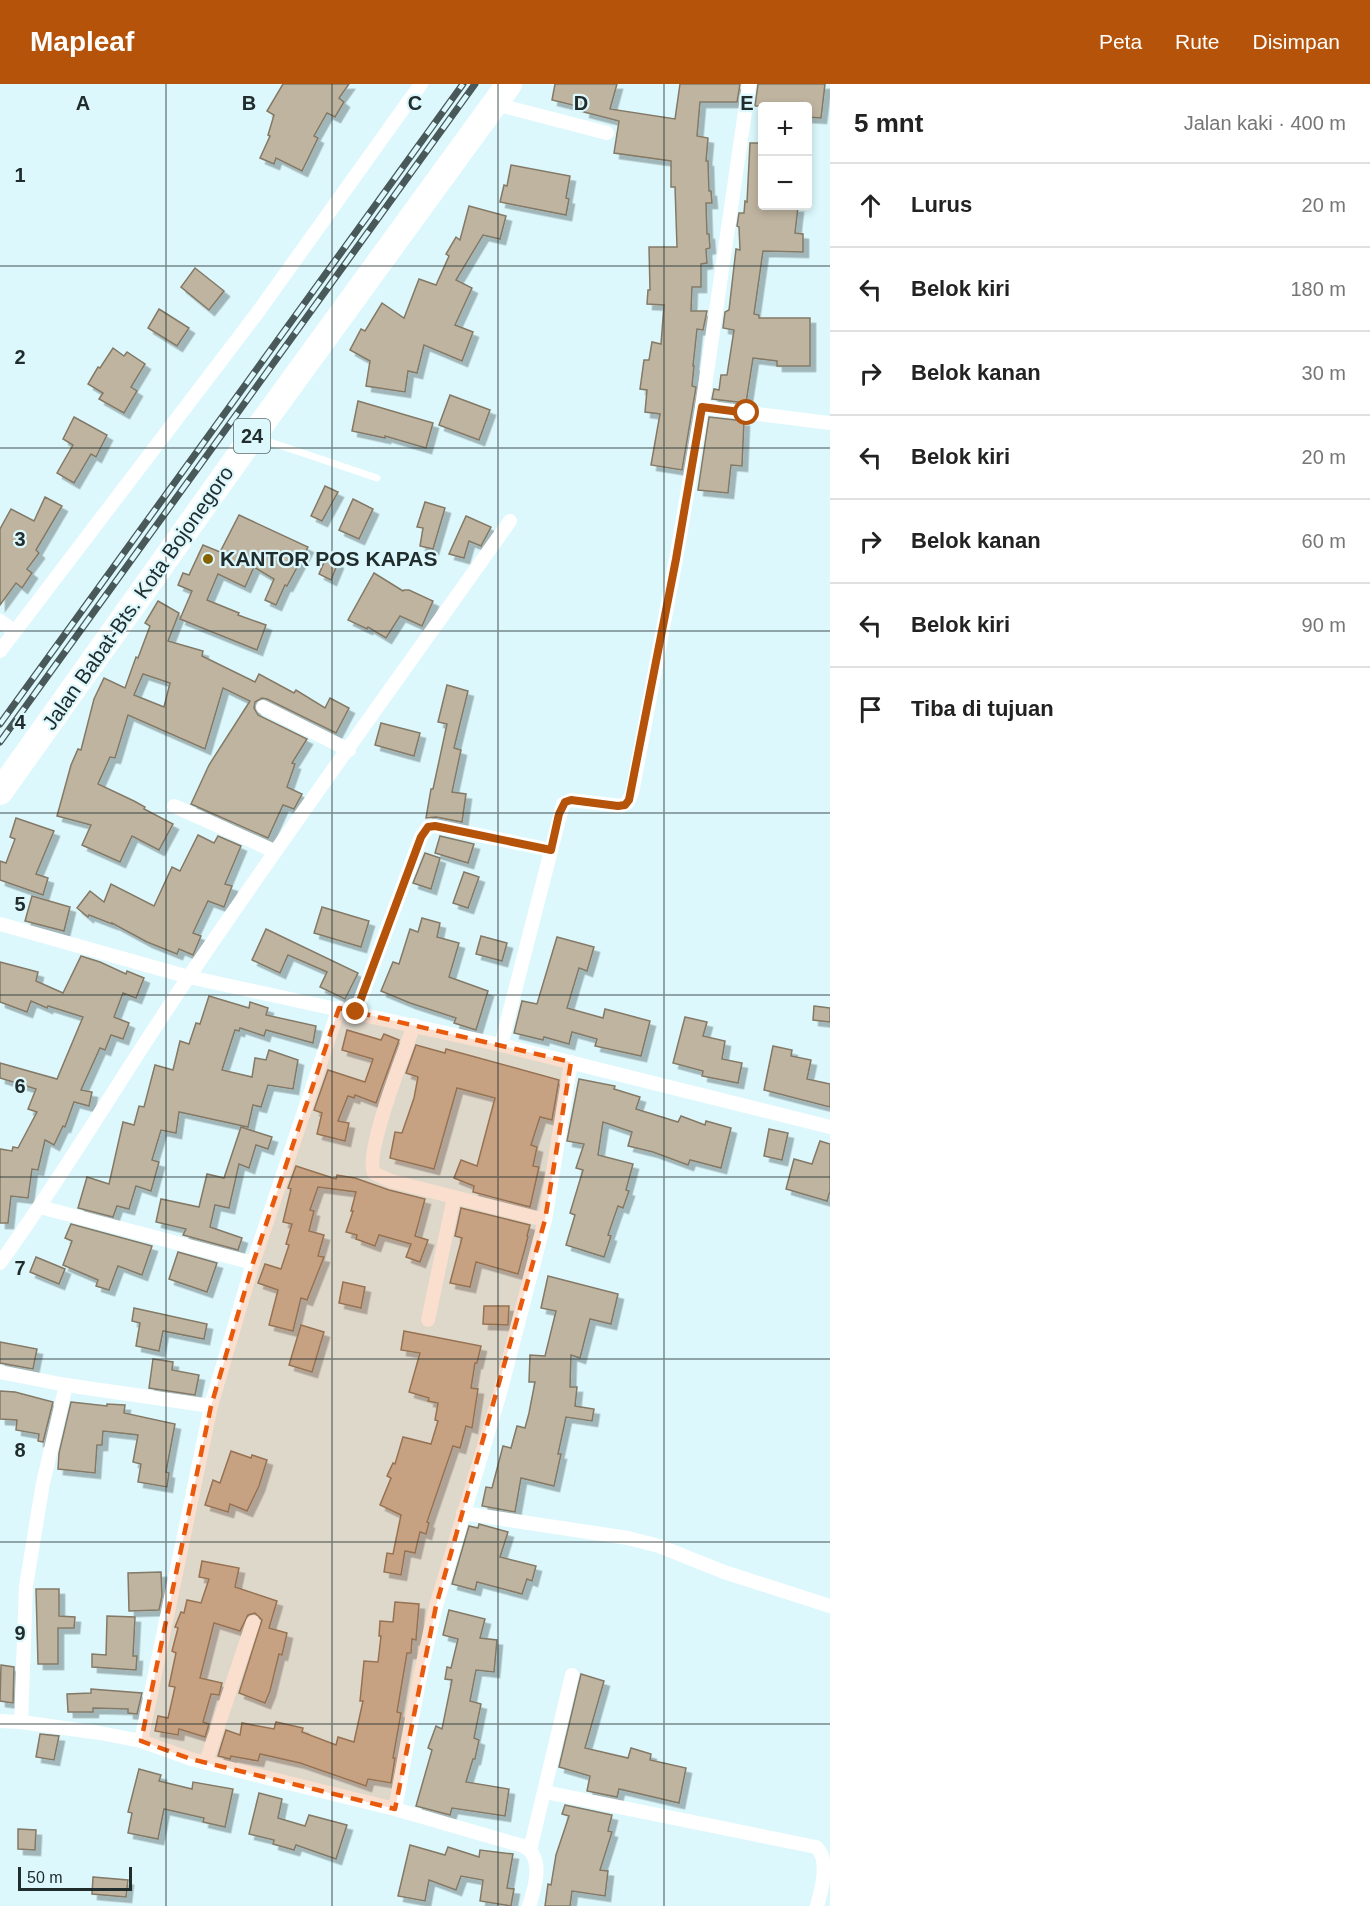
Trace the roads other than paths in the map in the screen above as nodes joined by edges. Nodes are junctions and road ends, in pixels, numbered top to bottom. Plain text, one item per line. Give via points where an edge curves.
1 (421, 84) edge
2 (749, 84) edge
3 (502, 94) edge
4 (607, 133) dead end
5 (702, 407) junction
6 (830, 423) edge
7 (253, 436) junction
8 (377, 478) dead end
9 (510, 521) dead end
10 (0, 621) edge
11 (14, 631) junction
12 (0, 651) edge
13 (263, 707) dead end
14 (349, 750) junction
15 (0, 792) edge
16 (174, 806) dead end
17 (551, 850) junction
18 (274, 851) junction
19 (0, 924) edge
20 (189, 976) junction
21 (339, 1008) junction
22 (356, 1012) junction
23 (414, 1025) junction
24 (501, 1045) junction
25 (571, 1062) junction
26 (830, 1126) edge
27 (454, 1197) junction
28 (40, 1207) junction
29 (545, 1220) junction
30 (0, 1263) edge
31 (253, 1263) junction
32 (428, 1320) dead end
33 (0, 1372) edge
34 (66, 1384) junction
35 (212, 1406) junction
36 (463, 1514) junction
37 (830, 1606) edge
38 (253, 1622) dead end
39 (572, 1675) dead end
40 (0, 1721) edge
41 (21, 1722) junction
42 (141, 1741) junction
43 (206, 1762) junction
44 (545, 1792) junction
45 (395, 1809) junction
46 (530, 1850) junction
47 (530, 1906) edge
48 (817, 1906) edge

1 - 11 street via 258,312
2 - 5 street
3 - 4 street
3 - 7 highway, Jalan Babat-Bts. Kota Bojonegoro / 24
5 - 6 street
5 - 17 street via 632,793 627,802 618,806 565,802
7 - 8 lane
7 - 15 highway, Jalan Babat-Bts. Kota Bojonegoro / 24
9 - 14 street
10 - 11 street
11 - 12 street
13 - 14 street
14 - 18 street
16 - 18 street
17 - 22 street via 428,827
17 - 24 street
18 - 20 street
19 - 20 street
20 - 21 street
20 - 28 street
21 - 22 street
21 - 31 street
22 - 23 street
23 - 24 street
23 - 27 street via 374,1141 372,1170 380,1178
24 - 25 street
25 - 26 street
25 - 29 street
27 - 29 street
27 - 32 street
28 - 30 street
28 - 31 street
29 - 36 street via 500,1393
31 - 35 street
33 - 34 street
34 - 35 street
34 - 41 street via 43,1483 26,1586
35 - 42 street
36 - 37 street via 636,1540
36 - 45 street via 436,1606
38 - 43 street
39 - 44 street
40 - 41 street
41 - 42 street
42 - 43 street
43 - 45 street
44 - 46 street
44 - 48 street via 816,1847 825,1861
45 - 46 street
46 - 47 street via 536,1862

